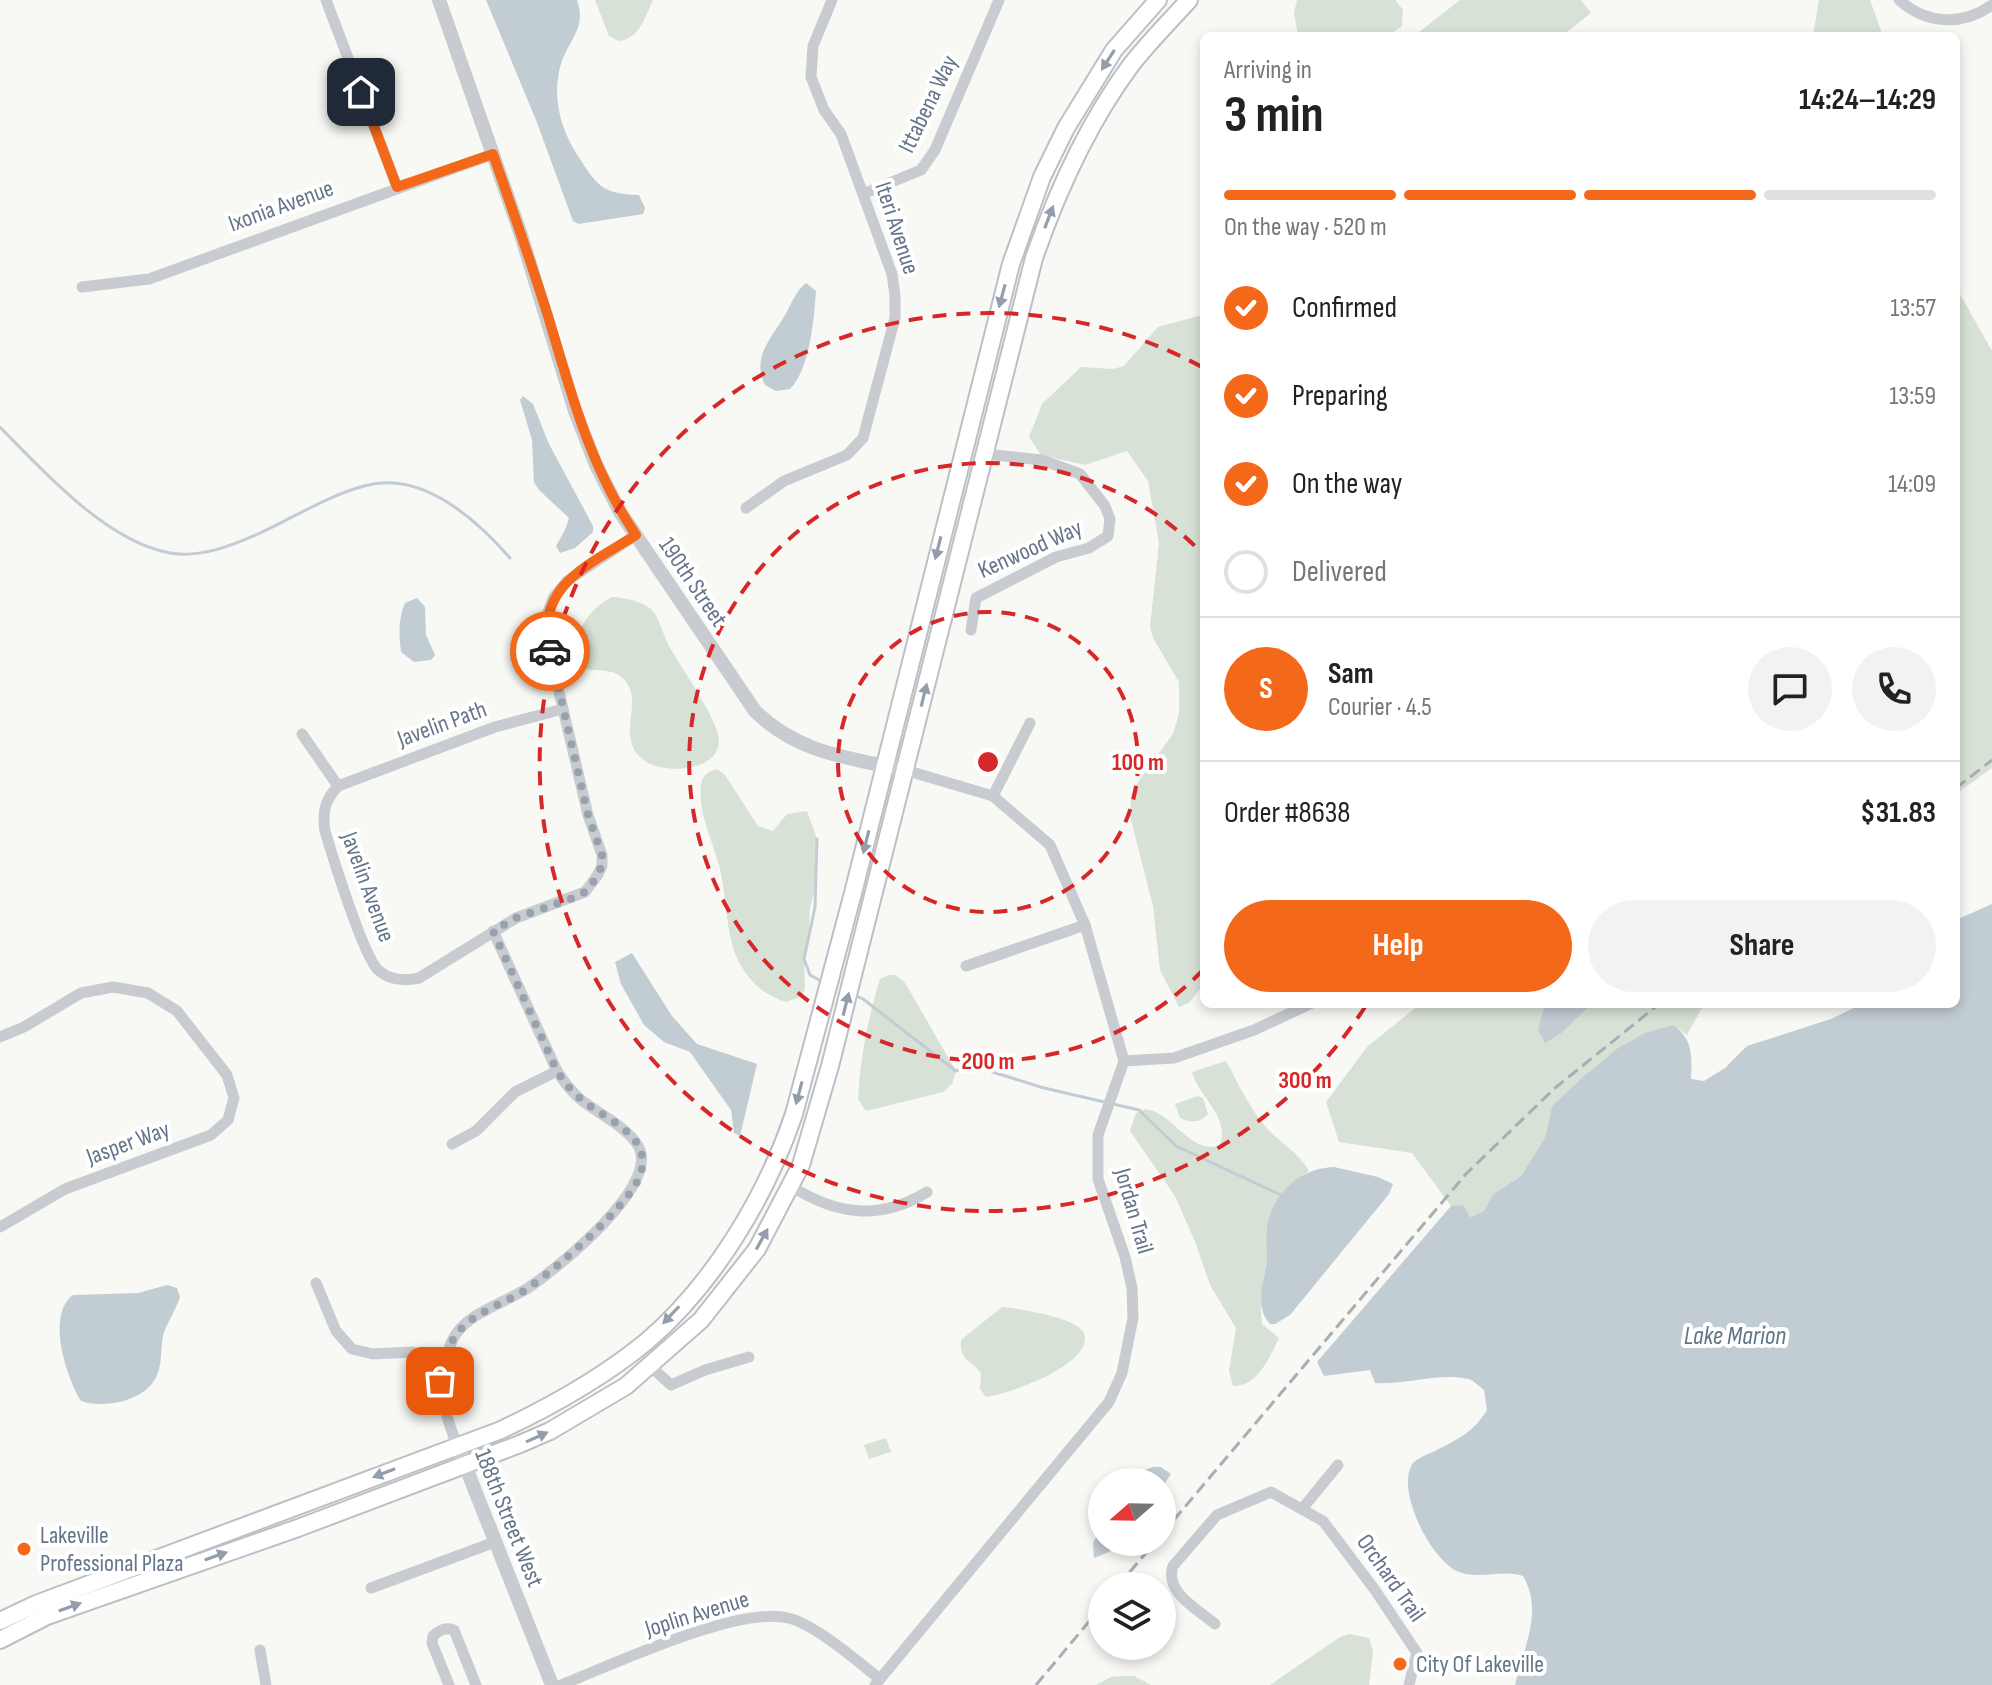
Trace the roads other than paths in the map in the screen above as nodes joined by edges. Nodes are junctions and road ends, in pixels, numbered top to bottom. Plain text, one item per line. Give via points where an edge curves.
1 (326, 0) edge
2 (439, 0) edge
3 (832, 0) edge
4 (999, 0) edge
5 (1158, 0) edge
6 (1189, 0) edge
7 (1899, 0) edge
8 (1992, 5) edge
9 (493, 154) junction
10 (397, 187) junction
11 (863, 194) junction
12 (82, 287) dead end
13 (985, 454) junction
14 (746, 508) dead end
15 (636, 535) junction
16 (971, 630) dead end
17 (563, 709) junction
18 (1030, 723) dead end
19 (302, 734) dead end
20 (885, 766) junction
21 (905, 770) junction
22 (338, 786) junction
23 (993, 796) junction
24 (1085, 925) junction
25 (493, 931) junction
26 (966, 966) dead end
27 (1301, 1008) edge
28 (0, 1037) edge
29 (1124, 1061) junction
30 (557, 1071) junction
31 (452, 1144) dead end
32 (791, 1186) junction
33 (927, 1192) dead end
34 (0, 1227) edge
35 (316, 1283) dead end
36 (749, 1357) dead end
37 (445, 1362) junction
38 (650, 1366) junction
39 (461, 1455) junction
40 (1338, 1465) dead end
41 (1302, 1509) junction
42 (495, 1542) junction
43 (371, 1588) dead end
44 (0, 1621) edge
45 (1215, 1624) dead end
46 (0, 1640) edge
47 (260, 1650) dead end
48 (878, 1682) edge
49 (266, 1685) edge
50 (449, 1685) edge
51 (474, 1685) edge
52 (552, 1685) edge
53 (561, 1685) edge
54 (1409, 1685) edge

1 - 10 street
2 - 9 street, 190th Street
3 - 11 street, Iteri Avenue via 813,46 811,77 841,134
4 - 11 street, Ittabena Way via 935,150 921,170
5 -> 20 main road via 1114,50 1085,96 1028,212 997,315
13 -> 6 main road via 1034,258 1074,159 1132,65
7 - 8 street via 1931,19 1954,21
9 - 10 street, Ixonia Avenue
9 - 15 street, 190th Street via 580,426 608,491
10 - 12 street, Ixonia Avenue via 149,279
11 - 14 street, Iteri Avenue via 892,274 895,318 863,438 847,455 784,481
13 - 16 street, Kenwood Way via 1042,460 1080,474 1110,519 1108,536 1089,548 1056,557 976,598
21 -> 13 main road
15 - 17 street via 575,575 553,598 547,634
15 - 20 street, 190th Street via 769,725 807,747
17 - 22 street, Javelin Path via 495,727
17 - 25 street via 602,866 585,892
18 - 23 street
19 - 22 street
20 - 21 street, 190th Street
20 -> 39 main road via 794,1114 755,1206 707,1276 647,1341 554,1404
21 - 23 street
32 -> 21 main road via 830,1066
22 - 25 street, Javelin Avenue via 325,804 325,831 376,968 402,980 419,978
23 - 24 street via 1050,845
24 - 26 street
24 - 29 street
25 - 30 street, 188th Street West
27 - 29 street via 1174,1058
28 - 34 street, Jasper Way via 81,993 113,987 148,993 177,1011 227,1075 234,1098 228,1120 211,1135 65,1189
29 - 48 street, Jordan Trail via 1098,1135 1098,1179 1132,1288 1133,1318 1122,1373 1091,1427
30 - 31 street via 515,1092 476,1131
30 - 37 street, 188th Street West via 568,1088 634,1139 642,1160 640,1176 572,1254 530,1287 469,1321 453,1340
32 - 33 street via 829,1206 861,1212 889,1210
38 -> 32 main road via 728,1288 757,1249
35 - 37 street via 336,1331 352,1349 412,1352
36 - 38 street via 671,1385
37 - 39 street, 188th Street West via 441,1395
39 -> 38 main road via 550,1431
39 - 42 street, 188th Street West
39 -> 44 main road
46 -> 39 main road via 47,1616 284,1533
40 - 41 street
41 - 45 street, Orchard Trail via 1271,1492 1217,1515 1173,1566 1173,1589
41 - 54 street, Orchard Trail via 1323,1521 1417,1653
42 - 43 street
42 - 52 street, 188th Street West
47 - 49 street
48 - 53 street, Joplin Avenue via 839,1646 791,1618 763,1615 730,1621
50 - 51 street via 432,1643 433,1636 448,1628 454,1630

